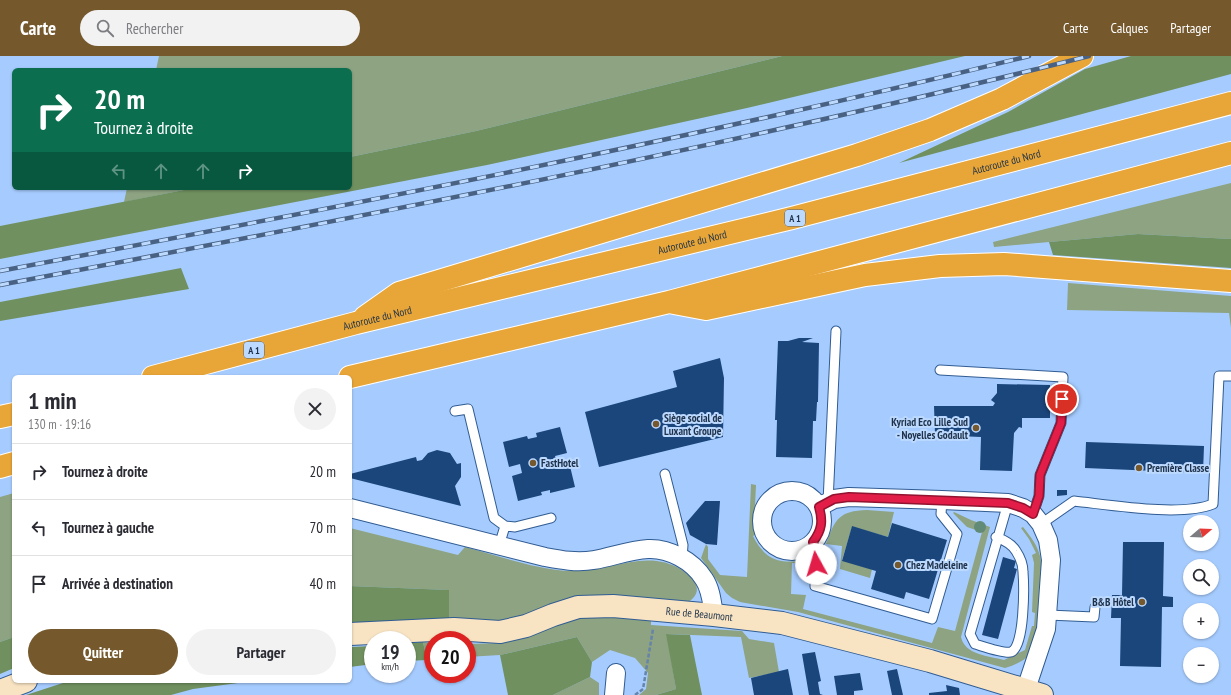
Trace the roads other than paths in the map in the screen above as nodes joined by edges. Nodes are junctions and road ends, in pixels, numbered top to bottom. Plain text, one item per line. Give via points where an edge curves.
1 (1082, 56) edge
2 (1231, 103) edge
3 (1231, 153) edge
4 (1231, 281) edge
5 (669, 302) junction
6 (356, 323) junction
7 (836, 331) dead end
8 (940, 370) dead end
9 (161, 375) edge
10 (1231, 376) edge
11 (352, 377) edge
12 (455, 411) dead end
13 (12, 415) edge
14 (0, 418) edge
15 (12, 464) edge
16 (0, 467) edge
17 (665, 474) dead end
18 (942, 500) junction
19 (1008, 503) junction
20 (823, 505) junction
21 (352, 509) edge
22 (551, 518) dead end
23 (1037, 519) junction
24 (505, 526) junction
25 (996, 538) junction
26 (813, 542) junction
27 (498, 546) junction
28 (682, 558) junction
29 (1095, 607) dead end
30 (714, 615) junction
31 (1048, 615) junction
32 (352, 634) edge
33 (616, 673) dead end
34 (21, 683) edge
35 (0, 691) edge
36 (1034, 692) edge
37 (614, 695) edge

1 - 6 highway via 1002,99 930,130 399,293
2 - 6 highway, Autoroute du Nord / A 1 via 792,218
3 - 5 highway
4 - 5 highway via 1004,264 940,266 865,275 706,309
5 - 11 highway
6 - 9 highway, Autoroute du Nord / A 1
7 - 20 lane
8 - 23 lane via 1064,377 1061,423 1040,475
10 - 23 lane via 1219,376 1214,504 1203,508 1151,509 1074,501
12 - 24 lane via 468,409 494,518
13 - 14 highway
15 - 16 highway
17 - 28 lane via 683,545
18 - 19 street
18 - 20 street via 849,497 834,499
18 - 26 lane via 941,514 957,534 932,619 815,586 817,553
19 - 23 street via 1023,508
19 - 25 lane
20 - 26 street via 822,525
20 - 26 street via 804,493 795,490 784,491 775,495 763,511 761,521 764,531 776,547 796,551
21 - 27 street
22 - 24 lane via 515,527
23 - 31 street via 1048,540 1051,560
24 - 27 lane
25 - 25 lane via 970,634 975,644 1011,652 1015,649 1021,634 1023,571 1016,549 1007,541
27 - 28 street via 574,561 593,560 649,549 668,552
28 - 30 street via 696,568 705,580
29 - 31 lane via 1094,617
30 - 32 street, Rue de Beaumont via 613,606 578,607 526,626 500,632 454,629
30 - 36 street, Rue de Beaumont via 782,623 930,661
31 - 36 street
33 - 37 street
34 - 35 street

